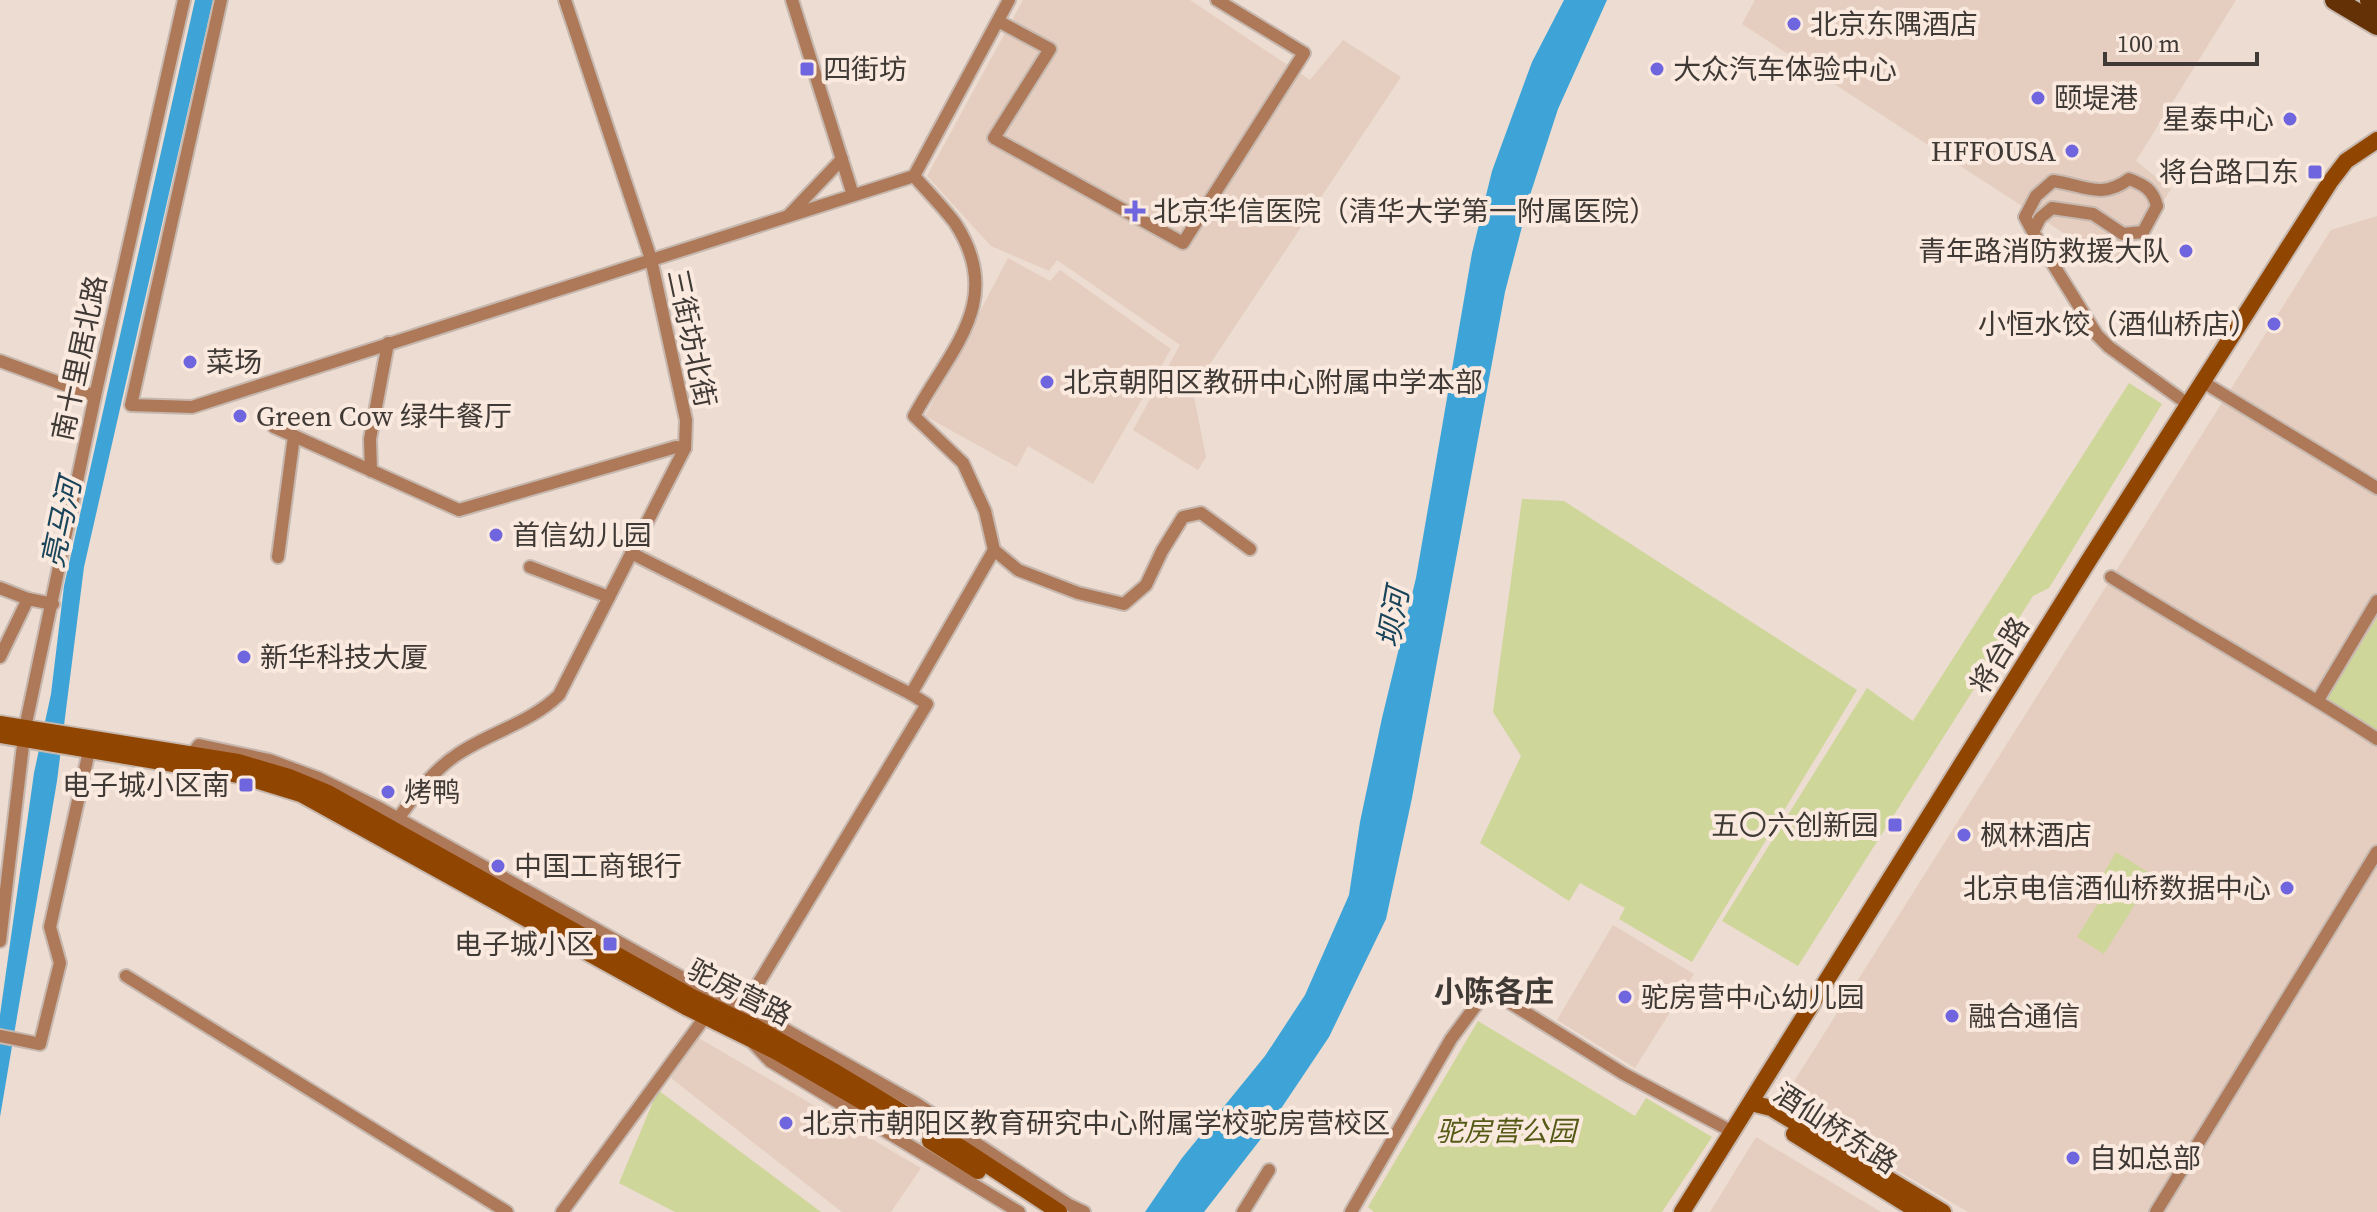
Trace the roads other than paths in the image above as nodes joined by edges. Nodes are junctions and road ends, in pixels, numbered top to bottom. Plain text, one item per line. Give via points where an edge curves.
1 (184, 0) edge
2 (221, 0) edge
3 (565, 0) edge
4 (792, 0) edge
5 (1009, 0) edge
6 (1217, 0) edge
7 (2335, 0) edge
8 (2370, 0) edge
9 (2377, 4) edge
10 (998, 21) junction
11 (2377, 25) edge
12 (2377, 140) edge
13 (842, 159) junction
14 (914, 176) junction
15 (853, 195) junction
16 (786, 219) junction
17 (2033, 232) junction
18 (651, 259) junction
19 (388, 343) junction
20 (0, 361) edge
21 (2203, 382) junction
22 (95, 396) junction
23 (2189, 405) junction
24 (274, 427) dead end
25 (294, 436) junction
26 (685, 448) junction
27 (371, 471) junction
28 (2377, 488) edge
29 (1250, 549) dead end
30 (994, 550) junction
31 (631, 553) junction
32 (278, 557) dead end
33 (530, 567) dead end
34 (2111, 577) dead end
35 (0, 588) edge
36 (609, 597) junction
37 (28, 599) junction
38 (2377, 601) edge
39 (53, 604) junction
40 (0, 657) edge
41 (911, 694) junction
42 (2318, 700) junction
43 (0, 724) edge
44 (24, 734) junction
45 (0, 735) edge
46 (2377, 739) edge
47 (90, 745) junction
48 (392, 828) junction
49 (2377, 852) edge
50 (0, 941) edge
51 (126, 976) dead end
52 (709, 1012) junction
53 (740, 1013) junction
54 (746, 1035) junction
55 (0, 1036) edge
56 (1751, 1103) junction
57 (1733, 1132) junction
58 (1269, 1170) dead end
59 (507, 1212) edge
60 (562, 1212) edge
61 (1019, 1212) edge
62 (1044, 1212) edge
63 (1059, 1212) edge
64 (1084, 1212) edge
65 (1243, 1212) edge
66 (1351, 1212) edge
67 (1682, 1212) edge
68 (1919, 1212) edge
69 (1943, 1212) edge
70 (2156, 1212) edge

1 - 22 street, 南十里居北路
2 - 19 street via 131,405 192,407
3 - 18 street, 三街坊北街
4 - 13 street
5 - 10 street
6 - 10 street via 1304,53 1183,243 994,138 1050,49
7 - 11 main road
8 - 9 main road
10 - 14 street
12 - 21 street, 将台路 via 2335,174
13 - 15 street
13 - 16 street
14 - 15 street
14 - 30 street via 954,223 975,264 976,302 956,349 914,416 963,463 985,511
15 - 16 street
16 - 18 street
17 - 17 street via 2025,217 2036,196 2053,181 2096,192 2129,179 2144,185 2157,206 2143,232 2123,234 2093,214 2052,208
17 - 23 street via 2097,335
18 - 19 street
18 - 26 street, 三街坊北街 via 686,420
19 - 27 street via 370,439
20 - 22 street
21 - 23 street, 将台路
21 - 28 street
22 - 39 street, 南十里居北路
23 - 56 street, 将台路
24 - 25 street
25 - 27 street
25 - 32 street
26 - 27 street via 459,510
26 - 31 street, 三街坊北街
29 - 30 street via 1201,513 1183,517 1146,585 1124,604 1018,570
30 - 41 street
31 - 36 street, 三街坊北街
31 - 41 street
33 - 36 street
34 - 42 street
35 - 37 street
36 - 48 street, 三街坊北街 via 559,695 542,711 457,754
37 - 39 street
37 - 40 street
38 - 42 street
39 - 44 street, 南十里居北路
41 - 53 street via 927,704
42 - 46 street
43 - 44 street
44 - 45 street
44 - 47 street
44 - 50 street, 南十里居北路
47 - 48 street via 267,782
47 - 48 street via 238,762 328,793
47 - 55 street via 50,927 60,963 40,1044
48 - 52 street, 驼房营路
48 - 53 street
49 - 70 street
51 - 59 street
52 - 53 street, 驼房营路
52 - 54 street, 驼房营路
52 - 60 street
53 - 63 street, 驼房营路
53 - 64 street via 917,1104
54 - 61 street via 770,1061
54 - 62 street, 驼房营路
56 - 57 street, 将台路
56 - 68 street, 酒仙桥东路
56 - 69 street, 酒仙桥东路 via 1771,1108
57 - 66 street via 1624,1074 1488,989 1451,1039
57 - 67 street, 将台路
58 - 65 street

